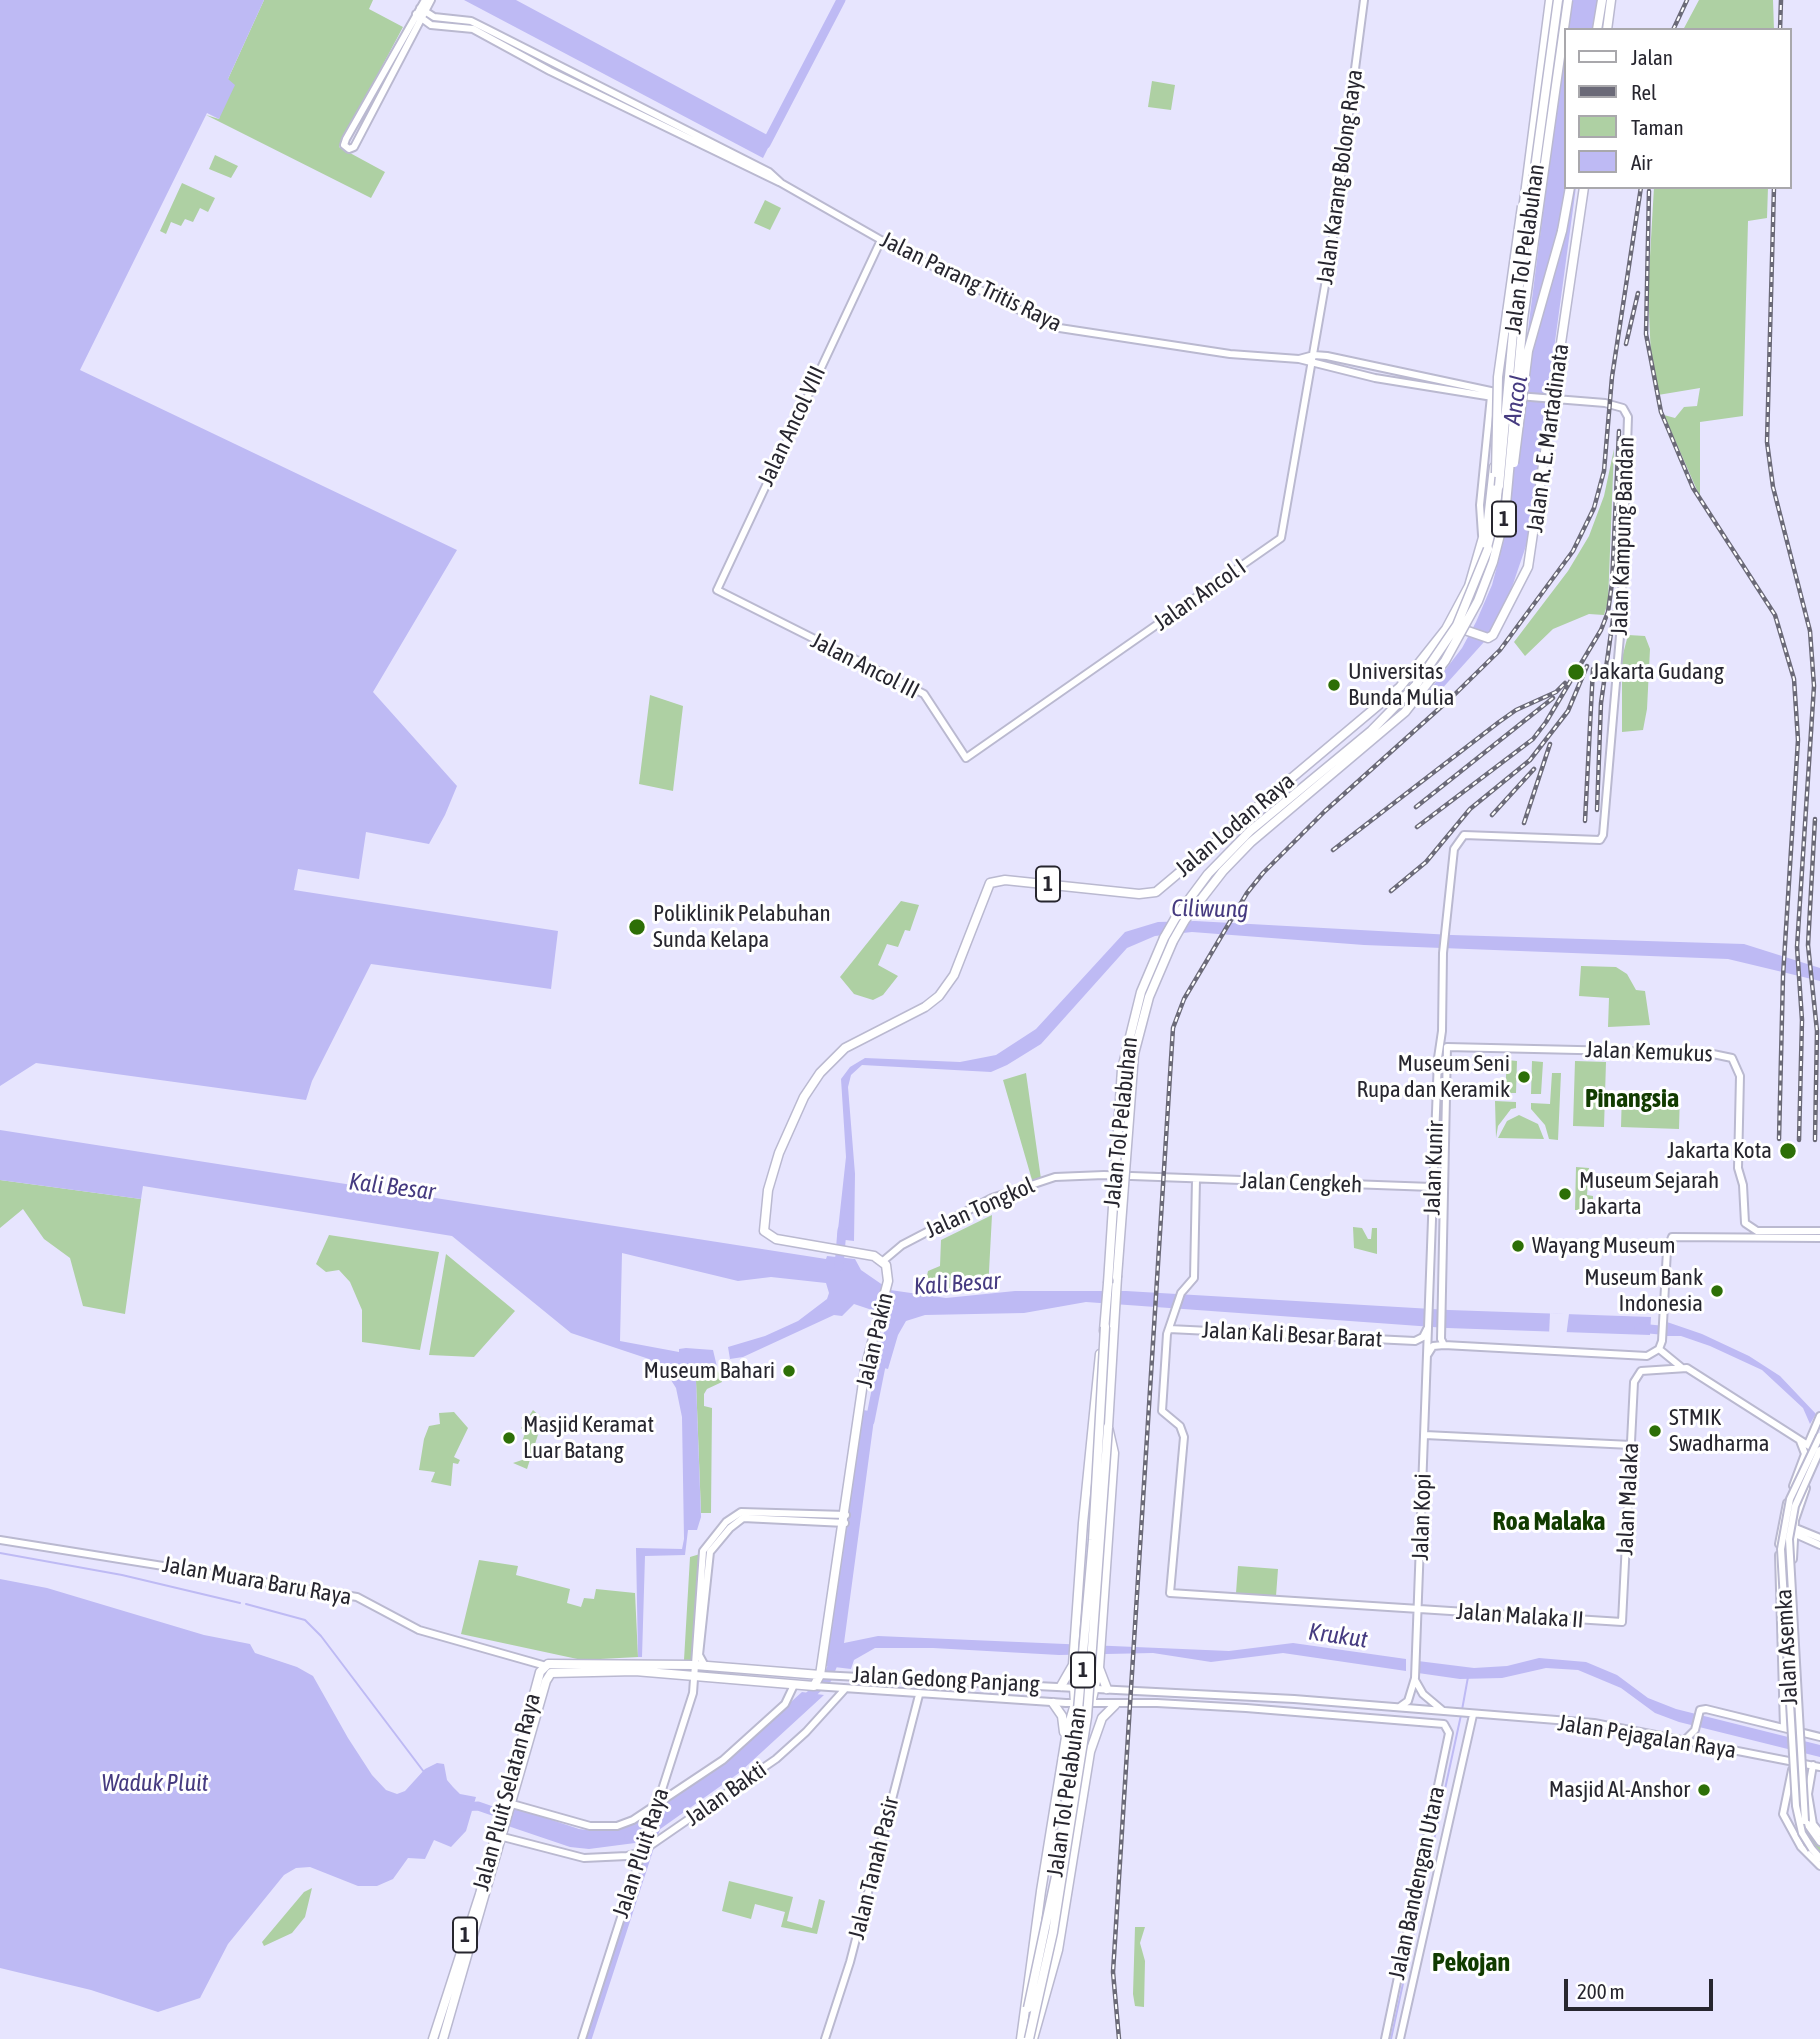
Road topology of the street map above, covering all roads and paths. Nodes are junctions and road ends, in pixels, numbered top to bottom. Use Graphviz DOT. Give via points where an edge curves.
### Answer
graph roads {
  1 [pos="425,0"];
  2 [pos="431,0"];
  3 [pos="1364,0"];
  4 [pos="1550,0"];
  5 [pos="1559,0"];
  6 [pos="1568,0"];
  7 [pos="1603,0"];
  8 [pos="1611,0"];
  9 [pos="421,14"];
  10 [pos="1564,28"];
  11 [pos="1564,28"];
  12 [pos="1601,28"];
  13 [pos="1601,28"];
  14 [pos="1525,189"];
  15 [pos="1570,189"];
  16 [pos="1584,189"];
  17 [pos="881,240"];
  18 [pos="1314,355"];
  19 [pos="1327,356"];
  20 [pos="1299,359"];
  21 [pos="1312,364"];
  22 [pos="1325,366"];
  23 [pos="1498,395"];
  24 [pos="1551,398"];
  25 [pos="1499,486"];
  26 [pos="1508,494"];
  27 [pos="738,603"];
  28 [pos="1452,625"];
  29 [pos="966,758"];
  30 [pos="1445,930"];
  31 [pos="1442,981"];
  32 [pos="1446,1049"];
  33 [pos="1170,1178"];
  34 [pos="1196,1179"];
  35 [pos="1432,1187"];
  36 [pos="1750,1229"];
  37 [pos="1820,1231"];
  38 [pos="1750,1237"];
  39 [pos="1820,1238"];
  40 [pos="883,1261"];
  41 [pos="1429,1306"];
  42 [pos="1105,1327"];
  43 [pos="1169,1329"];
  44 [pos="1428,1330"];
  45 [pos="1415,1342"];
  46 [pos="1444,1345"];
  47 [pos="1659,1349"];
  48 [pos="1427,1356"];
  49 [pos="1681,1367"];
  50 [pos="1820,1416"];
  51 [pos="1108,1427"];
  52 [pos="1794,1434"];
  53 [pos="1817,1434"];
  54 [pos="1424,1435"];
  55 [pos="1808,1444"];
  56 [pos="1631,1445"];
  57 [pos="1820,1454"];
  58 [pos="845,1519"];
  59 [pos="1781,1526"];
  60 [pos="1794,1531"];
  61 [pos="1820,1538"];
  62 [pos="0,1539"];
  63 [pos="1820,1545"];
  64 [pos="1418,1608"];
  65 [pos="1622,1622"];
  66 [pos="699,1632"];
  67 [pos="1073,1664"];
  68 [pos="695,1665"];
  69 [pos="705,1666"];
  70 [pos="1099,1666"];
  71 [pos="548,1669"];
  72 [pos="824,1674"];
  73 [pos="851,1675"];
  74 [pos="1415,1676"];
  75 [pos="694,1677"];
  76 [pos="928,1679"];
  77 [pos="794,1685"];
  78 [pos="815,1686"];
  79 [pos="1061,1686"];
  80 [pos="1076,1686"];
  81 [pos="844,1688"];
  82 [pos="1093,1688"];
  83 [pos="1107,1689"];
  84 [pos="922,1695"];
  85 [pos="1247,1696"];
  86 [pos="1053,1703"];
  87 [pos="1075,1704"];
  88 [pos="1091,1704"];
  89 [pos="1115,1705"];
  90 [pos="1401,1706"];
  91 [pos="1246,1708"];
  92 [pos="1445,1712"];
  93 [pos="1473,1715"];
  94 [pos="1447,1727"];
  95 [pos="1784,1728"];
  96 [pos="1800,1732"];
  97 [pos="1820,1737"];
  98 [pos="1686,1739"];
  99 [pos="1065,1745"];
  100 [pos="1090,1752"];
  101 [pos="1794,1762"];
  102 [pos="1816,1766"];
  103 [pos="1788,1788"];
  104 [pos="1808,1790"];
  105 [pos="510,1805"];
  106 [pos="658,1806"];
  107 [pos="1820,1833"];
  108 [pos="501,1834"];
  109 [pos="1820,1842"];
  110 [pos="644,1847"];
  111 [pos="1820,1858"];
  112 [pos="1820,1866"];
  113 [pos="1028,2008"];
  114 [pos="442,2032"];
  115 [pos="433,2039"];
  116 [pos="582,2039"];
  117 [pos="825,2039"];
  118 [pos="1021,2039"];
  119 [pos="1031,2039"];
  120 [pos="1385,2039"];
  121 [pos="1400,2039"];
  1 -- 9 [label="street"];
  2 -- 9 [label="street"];
  3 -- 18 [label="street, Jalan Karang Bolong Raya"];
  4 -- 14 [label="highway, Jalan Lodan Raya / 1"];
  5 -- 25 [label="highway, Jalan Tol Pelabuhan / 1, bridge" via="1512,333"];
  6 -- 10 [label="highway, Jalan Tol Pelabuhan / 1, bridge"];
  7 -- 12 [label="highway"];
  8 -- 13 [label="highway"];
  9 -- 9 [label="street" via="354,147 349,149 344,145 346,139"];
  9 -- 17 [label="street, Jalan Parang Tritis Raya" via="471,22 769,172"];
  11 -- 26 [label="highway, Jalan Tol Pelabuhan / 1, bridge" via="1523,319"];
  14 -- 23 [label="highway, Jalan Lodan Raya / 1"];
  14 -- 25 [label="highway, bridge" via="1497,377"];
  15 -- 26 [label="highway, bridge" via="1559,246 1528,351"];
  16 -- 24 [label="highway, Jalan R. E. Martadinata / 1"];
  17 -- 20 [label="street, Jalan Parang Tritis Raya" via="1053,327 1230,354"];
  17 -- 27 [label="street, Jalan Ancol VIII" via="717,586 718,593"];
  18 -- 19 [label="street, Jalan Parang Tritis Raya"];
  18 -- 20 [label="street, Jalan Parang Tritis Raya"];
  18 -- 21 [label="street, Jalan Ancol I"];
  19 -- 22 [label="street"];
  19 -- 23 [label="street, Jalan Parang Tritis Raya"];
  20 -- 21 [label="street, Jalan Parang Tritis Raya"];
  21 -- 22 [label="street, Jalan Parang Tritis Raya"];
  21 -- 29 [label="street, Jalan Ancol I" via="1278,542"];
  22 -- 23 [label="street, Jalan Parang Tritis Raya" via="1375,378"];
  23 -- 24 [label="street, Jalan Kampung Bandan"];
  23 -- 28 [label="highway, Jalan Lodan Raya / 1" via="1490,509 1469,586"];
  24 -- 28 [label="highway, Jalan R. E. Martadinata / 1" via="1533,549 1507,613 1488,638"];
  24 -- 30 [label="street, Jalan Kampung Bandan" via="1614,405 1623,408 1628,417 1620,624 1603,835 1600,840 1460,837 1454,849"];
  25 -- 42 [label="highway, Jalan Tol Pelabuhan / 1, bridge" via="1492,534 1478,580 1427,672 1371,731 1236,845 1192,893 1158,950 1138,1001 1122,1069"];
  26 -- 51 [label="highway, Jalan Tol Pelabuhan / 1, bridge" via="1482,593 1437,673 1396,722 1229,864 1193,908 1159,969 1139,1034 1129,1095"];
  27 -- 29 [label="street, Jalan Ancol III" via="923,694"];
  28 -- 40 [label="highway, Jalan Lodan Raya / 1" via="1400,687 1156,892 1005,880 990,883 954,975 939,996 845,1048 820,1073 785,1136 768,1190 763,1227 771,1237"];
  30 -- 31 [label="street, Jalan Kunir"];
  31 -- 35 [label="street, Jalan Kunir"];
  31 -- 41 [label="street, Jalan Kunir"];
  32 -- 36 [label="street, Jalan Kemukus" via="1708,1053 1732,1058 1740,1076 1738,1168 1744,1219"];
  32 -- 46 [label="street, Jalan Kunir"];
  33 -- 34 [label="street, Jalan Cengkeh"];
  33 -- 40 [label="street, Jalan Tongkol" via="1104,1175 1042,1180 983,1202 902,1245"];
  34 -- 35 [label="street, Jalan Cengkeh"];
  34 -- 43 [label="street" via="1194,1278 1181,1293"];
  35 -- 41 [label="street, Jalan Kunir"];
  36 -- 37 [label="street"];
  36 -- 38 [label="street"];
  38 -- 39 [label="street"];
  38 -- 47 [label="street" via="1676,1236 1668,1245"];
  40 -- 58 [label="highway, Jalan Pakin" via="887,1281 865,1369"];
  41 -- 44 [label="street"];
  42 -- 67 [label="highway, bridge" via="1094,1398"];
  42 -- 113 [label="highway, Jalan Tol Pelabuhan / 1, bridge" via="1076,1731 1052,1899"];
  43 -- 45 [label="street, Jalan Kali Besar Barat"];
  43 -- 64 [label="street, Jalan Malaka II" via="1163,1411 1180,1426 1184,1437 1170,1593"];
  44 -- 45 [label="street, Jalan Kali Besar Barat"];
  44 -- 48 [label="street"];
  45 -- 48 [label="street, Jalan Kali Besar Barat"];
  46 -- 47 [label="street" via="1635,1357"];
  46 -- 48 [label="street" via="1433,1346"];
  47 -- 49 [label="street"];
  48 -- 54 [label="street, Jalan Kopi"];
  49 -- 52 [label="street"];
  49 -- 56 [label="street, Jalan Malaka" via="1641,1370 1636,1376"];
  50 -- 53 [label="street, Jalan Asemka"];
  51 -- 70 [label="highway" via="1114,1452"];
  51 -- 119 [label="highway, Jalan Tol Pelabuhan / 1, bridge" via="1085,1729"];
  52 -- 55 [label="street"];
  52 -- 59 [label="street" via="1805,1454"];
  53 -- 55 [label="street, Jalan Asemka"];
  53 -- 111 [label="street, Jalan Asemka, bridge" via="1790,1499 1781,1549 1796,1812 1802,1833"];
  54 -- 56 [label="street"];
  54 -- 64 [label="street, Jalan Kopi"];
  55 -- 57 [label="street"];
  56 -- 65 [label="street, Jalan Malaka"];
  57 -- 60 [label="street"];
  57 -- 109 [label="street, Jalan Asemka, bridge" via="1795,1506 1788,1563 1802,1809 1810,1832"];
  58 -- 66 [label="street" via="763,1514 738,1520 710,1552"];
  58 -- 72 [label="highway, Jalan Pakin"];
  59 -- 60 [label="street"];
  59 -- 95 [label="street"];
  60 -- 61 [label="street"];
  60 -- 63 [label="street"];
  60 -- 96 [label="street" via="1793,1618"];
  62 -- 71 [label="street, Jalan Muara Baru Raya" via="357,1597 419,1630"];
  64 -- 65 [label="street, Jalan Malaka II"];
  64 -- 74 [label="street, Jalan Kopi"];
  66 -- 68 [label="street, Jalan Pluit Raya"];
  66 -- 69 [label="street" via="699,1658"];
  67 -- 79 [label="highway"];
  67 -- 80 [label="highway"];
  68 -- 69 [label="highway, Jalan Gedong Panjang"];
  68 -- 71 [label="highway, Jalan Gedong Panjang" via="551,1662"];
  68 -- 75 [label="street, Jalan Pluit Raya"];
  69 -- 72 [label="highway, Jalan Gedong Panjang"];
  70 -- 82 [label="highway"];
  70 -- 83 [label="highway"];
  71 -- 75 [label="highway, Jalan Gedong Panjang"];
  71 -- 105 [label="highway, Jalan Pluit Selatan Raya / 1"];
  72 -- 73 [label="street, Jalan Gedong Panjang"];
  72 -- 78 [label="highway, Jalan Pakin"];
  73 -- 76 [label="street, Jalan Gedong Panjang"];
  73 -- 81 [label="street, Jalan Bakti"];
  74 -- 90 [label="street, Jalan Kopi" via="1408,1701"];
  74 -- 92 [label="street" via="1423,1694"];
  75 -- 77 [label="highway, Jalan Gedong Panjang"];
  75 -- 106 [label="street, Jalan Pluit Raya"];
  76 -- 79 [label="street, Jalan Gedong Panjang"];
  76 -- 84 [label="street, Jalan Tanah Pasir"];
  77 -- 78 [label="highway, Jalan Gedong Panjang"];
  77 -- 106 [label="street, Jalan Bakti" via="784,1706 723,1760"];
  78 -- 81 [label="street, Jalan Gedong Panjang"];
  79 -- 80 [label="street, Jalan Gedong Panjang"];
  80 -- 82 [label="street, Jalan Gedong Panjang"];
  80 -- 87 [label="highway"];
  81 -- 84 [label="street, Jalan Gedong Panjang"];
  81 -- 110 [label="street, Jalan Bakti" via="807,1732 776,1759"];
  82 -- 83 [label="street, Jalan Gedong Panjang"];
  82 -- 88 [label="highway"];
  83 -- 85 [label="street, Jalan Gedong Panjang"];
  84 -- 86 [label="street, Jalan Gedong Panjang"];
  84 -- 117 [label="street, Jalan Tanah Pasir"];
  85 -- 90 [label="street, Jalan Gedong Panjang"];
  85 -- 91 [label="street"];
  86 -- 87 [label="street, Jalan Gedong Panjang"];
  86 -- 99 [label="highway" via="1062,1716"];
  87 -- 88 [label="street, Jalan Gedong Panjang"];
  87 -- 99 [label="highway"];
  88 -- 89 [label="street, Jalan Gedong Panjang"];
  88 -- 100 [label="highway"];
  89 -- 91 [label="street, Jalan Gedong Panjang"];
  89 -- 100 [label="highway" via="1102,1718"];
  90 -- 92 [label="street, Jalan Gedong Panjang"];
  91 -- 94 [label="street, Jalan Gedong Panjang" via="1426,1721"];
  92 -- 93 [label="street, Jalan Gedong Panjang"];
  93 -- 98 [label="street, Jalan Pejagalan Raya" via="1594,1723"];
  93 -- 121 [label="street"];
  94 -- 120 [label="street, Jalan Bandengan Utara"];
  95 -- 96 [label="street"];
  95 -- 98 [label="street" via="1700,1712 1695,1730"];
  96 -- 97 [label="street"];
  98 -- 101 [label="street, Jalan Pejagalan Raya"];
  99 -- 113 [label="highway, bridge"];
  100 -- 119 [label="highway, bridge" via="1058,1950"];
  101 -- 102 [label="street, Jalan Pejagalan Raya"];
  101 -- 103 [label="street"];
  102 -- 104 [label="street"];
  103 -- 104 [label="street" via="1798,1783"];
  103 -- 112 [label="street" via="1783,1814 1801,1847"];
  104 -- 107 [label="street" via="1813,1824"];
  105 -- 106 [label="street, Jalan Bakti" via="603,1827 633,1820"];
  105 -- 108 [label="highway, Jalan Pluit Selatan Raya / 1"];
  106 -- 110 [label="street, Jalan Pluit Raya"];
  108 -- 110 [label="street, Jalan Bakti" via="584,1858 627,1856"];
  108 -- 114 [label="highway, Jalan Pluit Selatan Raya / 1"];
  110 -- 116 [label="street, Jalan Pluit Raya"];
  113 -- 118 [label="highway, Jalan Tol Pelabuhan / 1"];
  114 -- 115 [label="highway, Jalan Pluit Selatan Raya / 1"];
}
